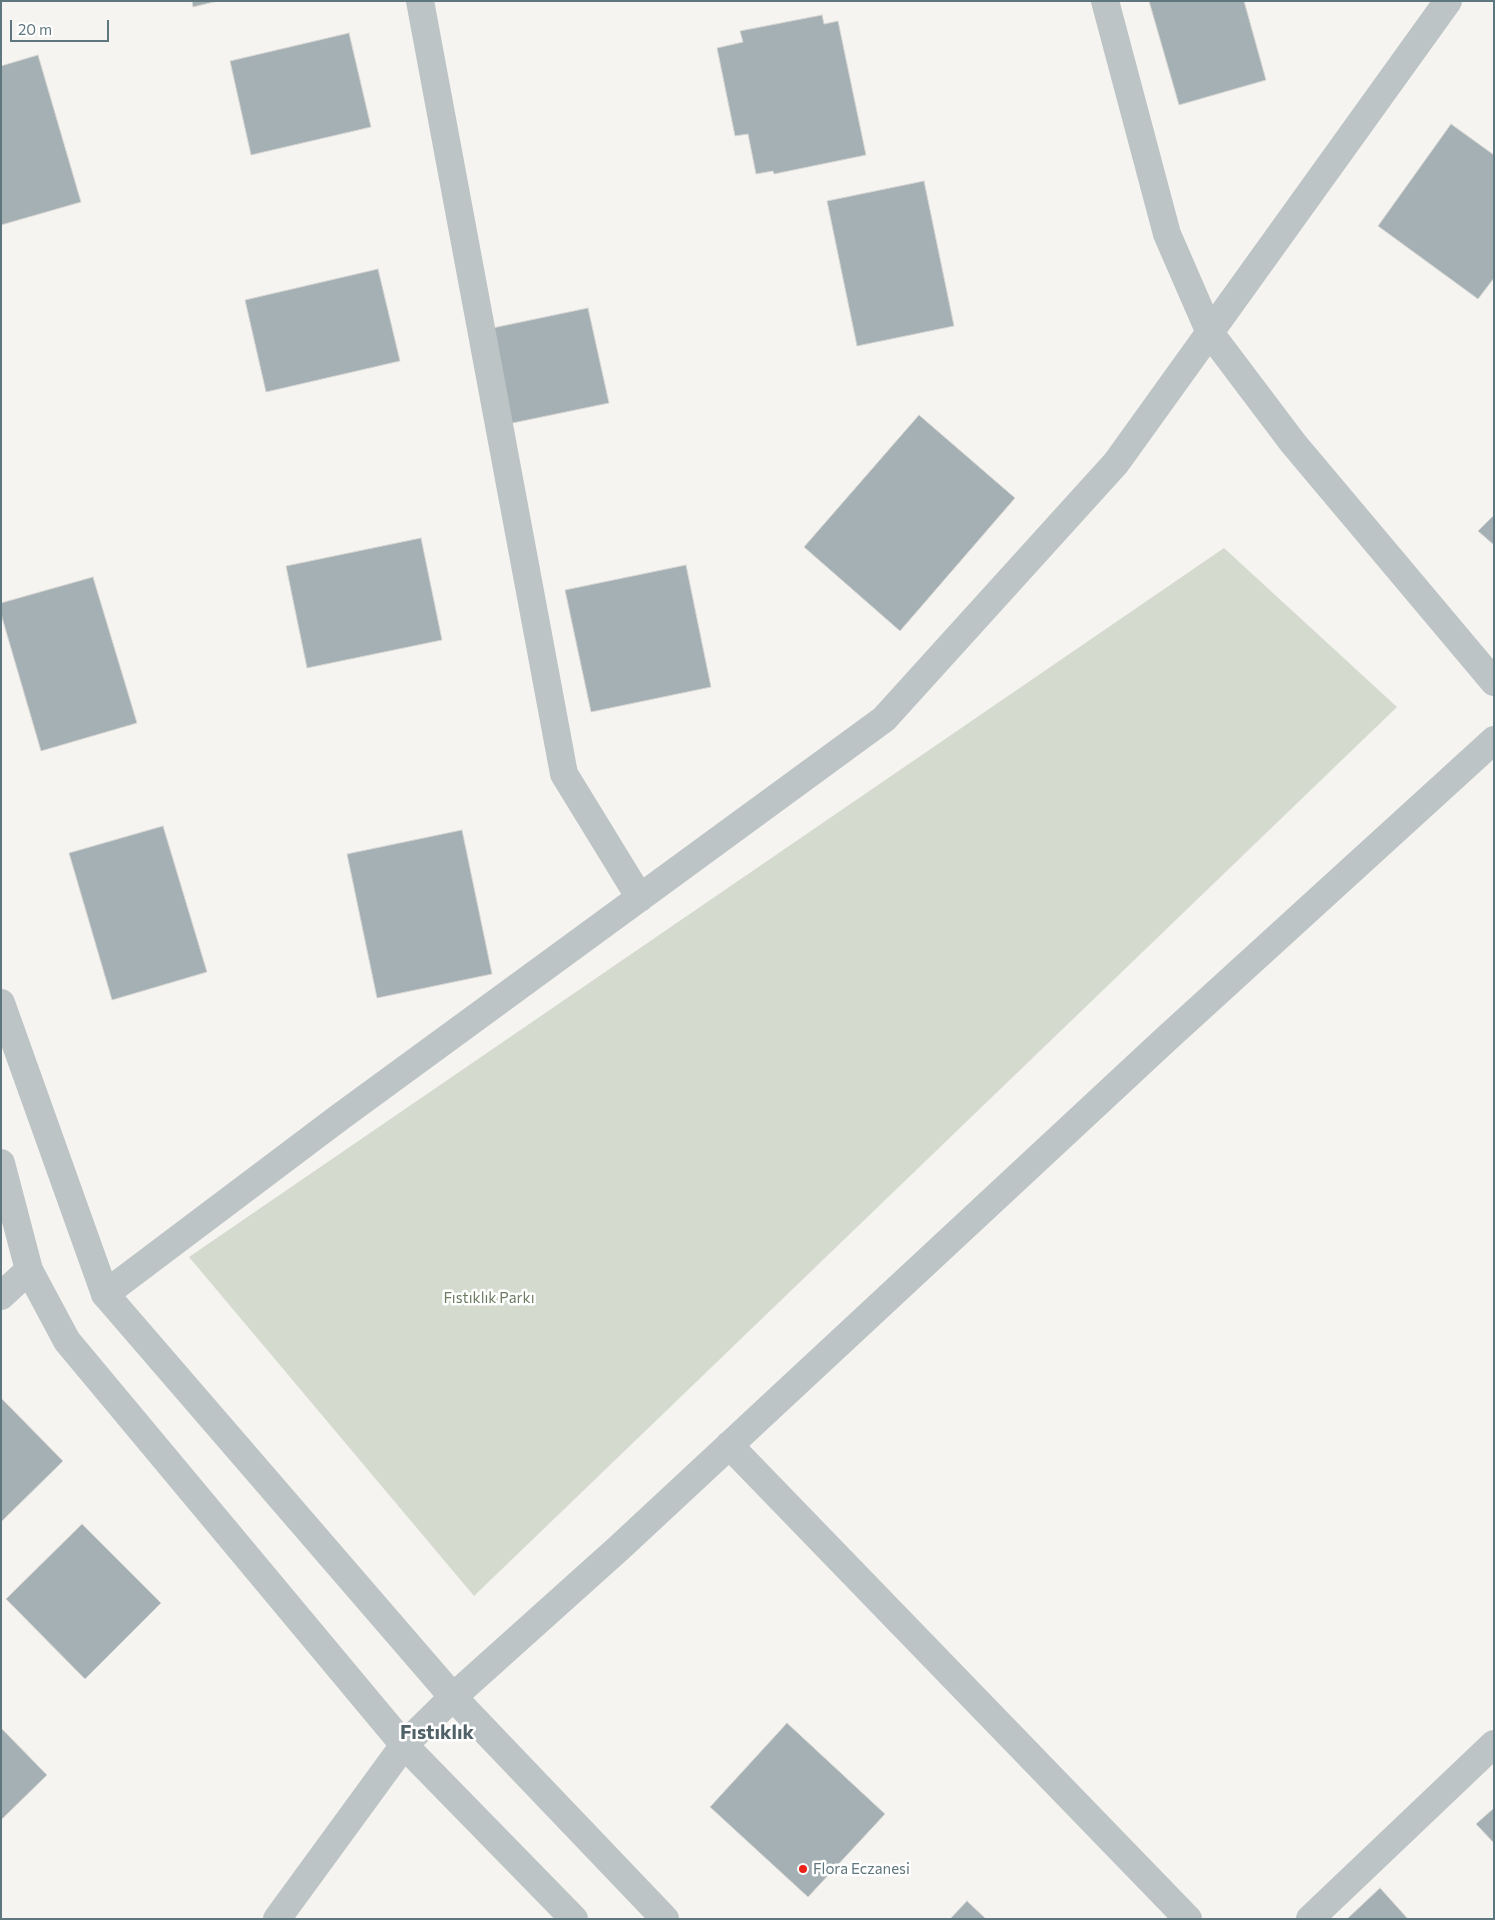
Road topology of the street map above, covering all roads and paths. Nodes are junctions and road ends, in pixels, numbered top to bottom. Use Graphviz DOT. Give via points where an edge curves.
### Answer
graph roads {
  1 [pos="420,1"];
  2 [pos="1105,1"];
  3 [pos="1448,1"];
  4 [pos="1210,333"];
  5 [pos="1494,682"];
  6 [pos="1494,740"];
  7 [pos="640,898"];
  8 [pos="1,1003"];
  9 [pos="1,1163"];
  10 [pos="29,1270"];
  11 [pos="105,1294"];
  12 [pos="1,1296"];
  13 [pos="729,1445"];
  14 [pos="453,1697"];
  15 [pos="1494,1744"];
  16 [pos="404,1745"];
  17 [pos="277,1919"];
  18 [pos="574,1919"];
  19 [pos="665,1919"];
  20 [pos="1188,1919"];
  21 [pos="1310,1919"];
  1 -- 7 [label="street" via="564,774"];
  2 -- 4 [label="street" via="1167,234"];
  3 -- 4 [label="street"];
  4 -- 5 [label="street" via="1293,443"];
  4 -- 7 [label="street" via="1116,463 884,719"];
  6 -- 13 [label="street"];
  7 -- 11 [label="street"];
  8 -- 11 [label="street"];
  9 -- 10 [label="street"];
  10 -- 12 [label="street"];
  10 -- 16 [label="street" via="67,1341"];
  11 -- 14 [label="street"];
  13 -- 14 [label="street"];
  13 -- 20 [label="street"];
  14 -- 16 [label="street"];
  14 -- 19 [label="street"];
  15 -- 21 [label="street"];
  16 -- 17 [label="street"];
  16 -- 18 [label="street"];
}
